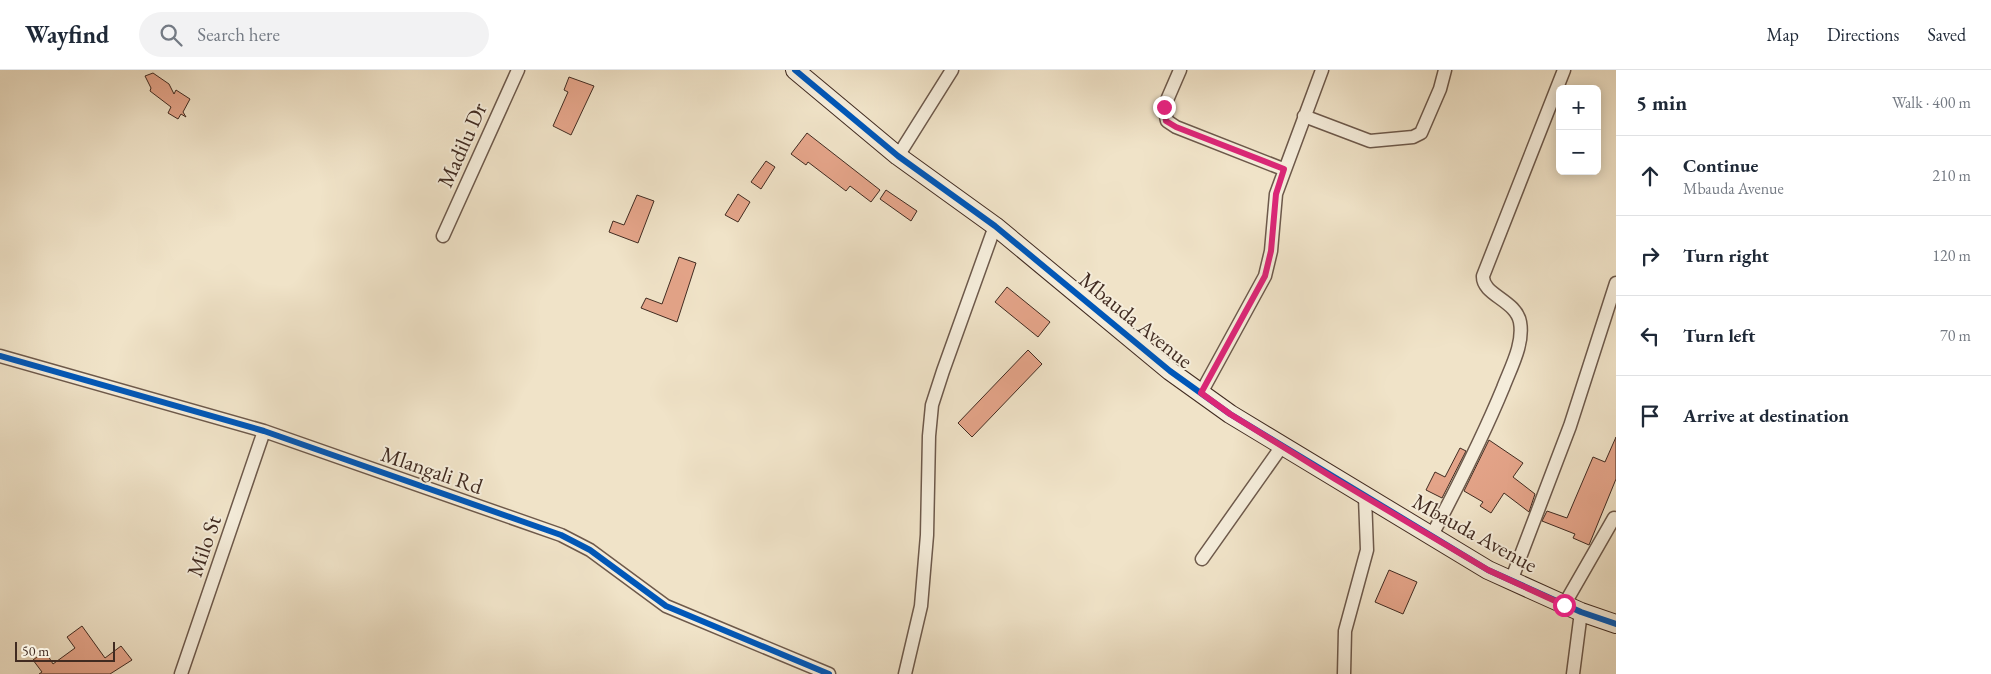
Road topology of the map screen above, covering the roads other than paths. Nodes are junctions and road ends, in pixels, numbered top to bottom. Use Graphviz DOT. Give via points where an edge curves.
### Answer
graph roads {
  1 [pos="518,70"];
  2 [pos="795,70"];
  3 [pos="952,70"];
  4 [pos="1180,70"];
  5 [pos="1322,70"];
  6 [pos="1445,70"];
  7 [pos="1564,70"];
  8 [pos="1304,116"];
  9 [pos="898,156"];
  10 [pos="1284,169"];
  11 [pos="996,226"];
  12 [pos="444,236"];
  13 [pos="1616,283"];
  14 [pos="0,356"];
  15 [pos="1201,393"];
  16 [pos="264,431"];
  17 [pos="1282,446"];
  18 [pos="1365,497"];
  19 [pos="1614,518"];
  20 [pos="1431,537"];
  21 [pos="1202,559"];
  22 [pos="1511,581"];
  23 [pos="1564,605"];
  24 [pos="1581,612"];
  25 [pos="1616,624"];
  26 [pos="181,674"];
  27 [pos="829,674"];
  28 [pos="905,674"];
  29 [pos="1344,674"];
  30 [pos="1573,674"];
  1 -- 12 [label="street, Madilu Dr"];
  2 -- 9 [label="street, Mbauda Avenue"];
  3 -- 9 [label="street"];
  4 -- 10 [label="street" via="1164,107 1166,121"];
  5 -- 8 [label="street"];
  6 -- 8 [label="street" via="1440,89 1417,136 1370,141"];
  7 -- 20 [label="street" via="1483,276 1486,286 1514,308 1520,321 1520,342 1476,451"];
  8 -- 10 [label="street"];
  9 -- 11 [label="street, Mbauda Avenue"];
  10 -- 15 [label="street" via="1276,194 1271,251 1265,276"];
  11 -- 15 [label="street, Mbauda Avenue" via="1170,371"];
  11 -- 28 [label="street" via="932,406 921,606"];
  13 -- 22 [label="street" via="1570,426"];
  14 -- 16 [label="street, Mlangali Rd"];
  15 -- 17 [label="street, Mbauda Avenue"];
  16 -- 26 [label="street, Milo St"];
  16 -- 27 [label="street, Mlangali Rd" via="561,535 590,550 666,606"];
  17 -- 18 [label="street, Mbauda Avenue"];
  17 -- 21 [label="street"];
  18 -- 20 [label="street, Mbauda Avenue"];
  18 -- 29 [label="street" via="1367,550 1345,631"];
  19 -- 23 [label="street"];
  20 -- 22 [label="street, Mbauda Avenue"];
  22 -- 23 [label="street, Mbauda Avenue"];
  23 -- 24 [label="street, Mbauda Avenue"];
  24 -- 25 [label="street, Mbauda Avenue"];
  24 -- 30 [label="street"];
}
